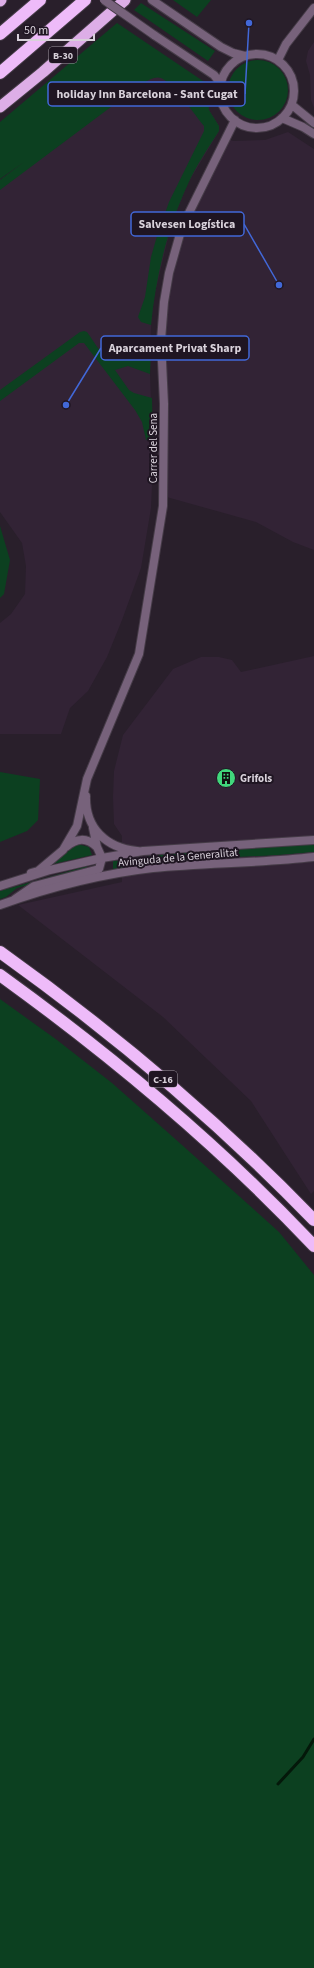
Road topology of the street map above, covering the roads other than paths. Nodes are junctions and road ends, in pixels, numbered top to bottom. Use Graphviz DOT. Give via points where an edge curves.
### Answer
graph roads {
  1 [pos="40,0"];
  2 [pos="85,0"];
  3 [pos="104,0"];
  4 [pos="125,0"];
  5 [pos="152,0"];
  6 [pos="314,8"];
  7 [pos="0,34"];
  8 [pos="245,56"];
  9 [pos="278,60"];
  10 [pos="0,73"];
  11 [pos="221,84"];
  12 [pos="292,105"];
  13 [pos="0,107"];
  14 [pos="282,118"];
  15 [pos="235,120"];
  16 [pos="314,123"];
  17 [pos="314,134"];
  18 [pos="87,779"];
  19 [pos="93,828"];
  20 [pos="314,840"];
  21 [pos="97,847"];
  22 [pos="63,850"];
  23 [pos="143,851"];
  24 [pos="314,857"];
  25 [pos="102,858"];
  26 [pos="0,886"];
  27 [pos="15,900"];
  28 [pos="0,905"];
  29 [pos="0,952"];
  30 [pos="0,975"];
  31 [pos="314,1220"];
  32 [pos="314,1246"];
  1 -- 7 [label="highway"];
  2 -- 10 [label="highway"];
  3 -- 11 [label="street, bridge" via="214,75"];
  4 -- 13 [label="highway, B-30"];
  5 -- 8 [label="street" via="221,47"];
  6 -- 9 [label="street" via="286,44"];
  8 -- 9 [label="street" via="265,54"];
  8 -- 11 [label="street" via="229,67"];
  9 -- 12 [label="street" via="286,67 294,85"];
  11 -- 15 [label="street" via="220,94 224,106"];
  12 -- 14 [label="street"];
  12 -- 16 [label="street"];
  14 -- 15 [label="street" via="270,126 258,128 245,126"];
  14 -- 17 [label="street"];
  15 -- 18 [label="street, Carrer del Sena" via="182,227 169,273 161,340 164,410 163,506 139,654"];
  18 -- 19 [label="street, Carrer del Sena" via="88,817"];
  18 -- 22 [label="street, Carrer del Sena" via="77,826"];
  19 -- 21 [label="street, Carrer del Sena"];
  19 -- 23 [label="street" via="112,845 124,850"];
  20 -- 23 [label="street, Avinguda de la Generalitat"];
  21 -- 22 [label="street, Carrer del Sena" via="89,840 81,840 74,841"];
  21 -- 25 [label="street, Carrer del Sena"];
  22 -- 26 [label="street, Carrer del Sena" via="38,870"];
  23 -- 25 [label="street, Avinguda de la Generalitat"];
  24 -- 27 [label="street, Avinguda de la Generalitat" via="154,868 107,874 67,883"];
  25 -- 26 [label="street, Avinguda de la Generalitat" via="50,870"];
  25 -- 27 [label="street" via="99,869 34,886"];
  27 -- 28 [label="street, Avinguda de la Generalitat"];
  29 -- 31 [label="highway, C-16" via="73,1005 152,1070 229,1138"];
  30 -- 32 [label="highway, C-16" via="92,1044 174,1112 248,1179"];
}
